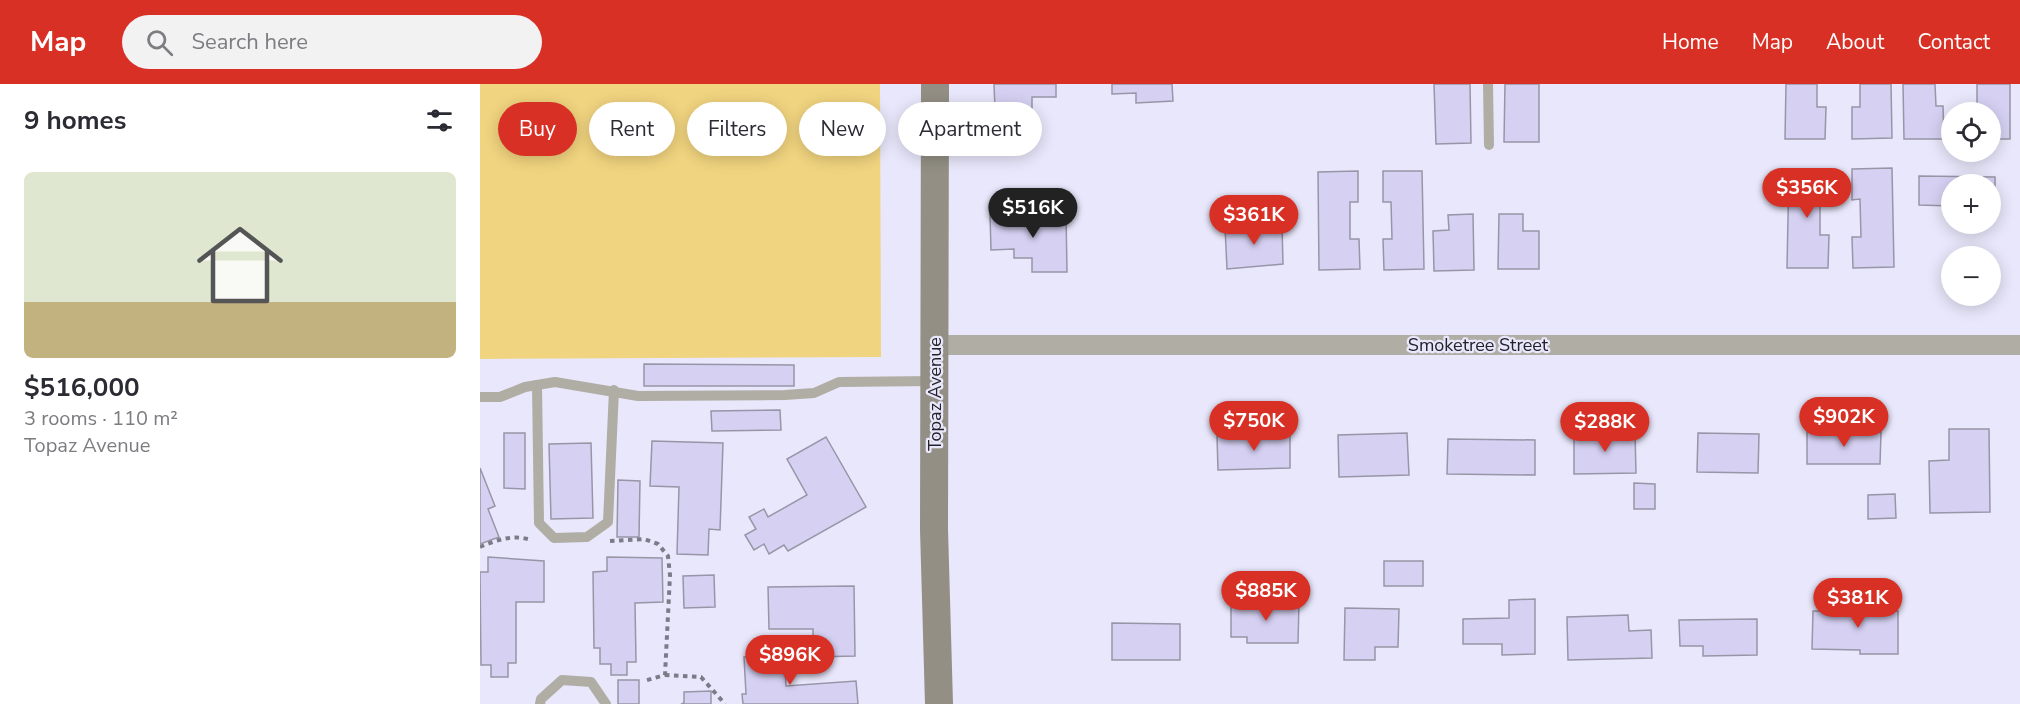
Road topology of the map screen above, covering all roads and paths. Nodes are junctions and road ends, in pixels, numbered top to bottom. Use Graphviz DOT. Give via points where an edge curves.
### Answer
graph roads {
  1 [pos="935,84"];
  2 [pos="1488,84"];
  3 [pos="1489,145"];
  4 [pos="936,345"];
  5 [pos="2020,345"];
  6 [pos="935,381"];
  7 [pos="537,385"];
  8 [pos="614,390"];
  9 [pos="480,397"];
  10 [pos="540,544"];
  11 [pos="603,545"];
  12 [pos="480,547"];
  13 [pos="664,675"];
  14 [pos="644,681"];
  15 [pos="540,704"];
  16 [pos="606,704"];
  17 [pos="725,704"];
  18 [pos="939,704"];
  1 -- 4 [label="street, Topaz Avenue"];
  2 -- 3 [label="lane"];
  4 -- 5 [label="street, Smoketree Street"];
  4 -- 6 [label="street, Topaz Avenue"];
  6 -- 8 [label="lane" via="839,382 814,393 785,395 638,396"];
  6 -- 18 [label="street, Topaz Avenue"];
  7 -- 8 [label="lane" via="555,382"];
  7 -- 8 [label="lane" via="539,523 554,538 587,537 608,522"];
  7 -- 9 [label="lane" via="500,397"];
  10 -- 12 [label="path" via="511,538"];
  11 -- 13 [label="path" via="623,539 644,539 658,544 669,556"];
  13 -- 14 [label="path"];
  13 -- 17 [label="path" via="702,677"];
  15 -- 16 [label="lane" via="562,680 591,682"];
}
